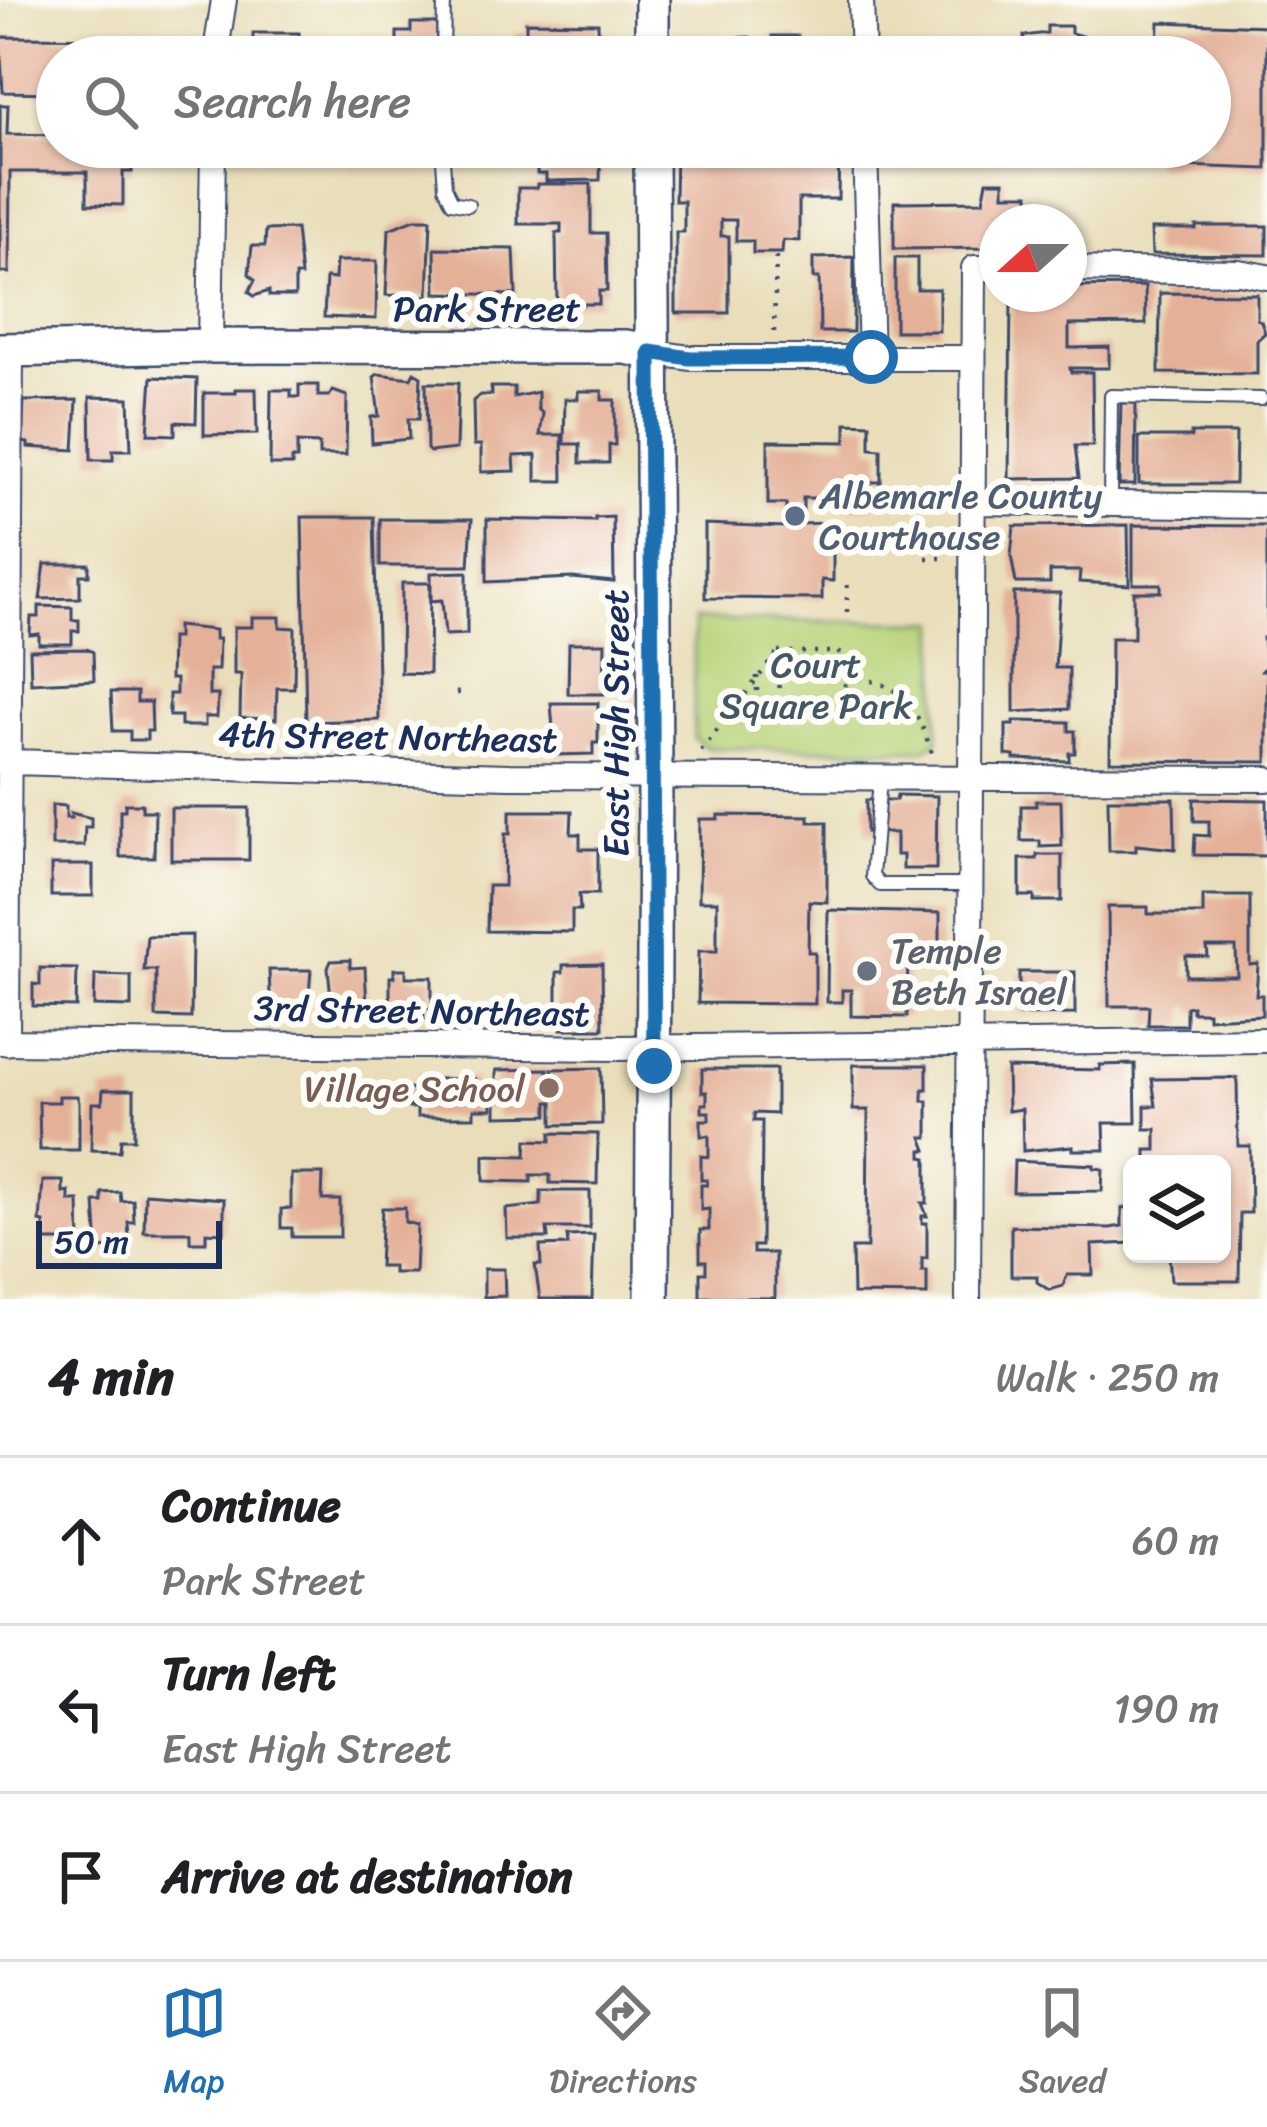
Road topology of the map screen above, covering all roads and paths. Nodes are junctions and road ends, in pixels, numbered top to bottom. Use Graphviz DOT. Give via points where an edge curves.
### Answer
graph roads {
  1 [pos="224,0"];
  2 [pos="444,0"];
  3 [pos="652,0"];
  4 [pos="861,0"];
  5 [pos="218,36"];
  6 [pos="443,36"];
  7 [pos="652,36"];
  8 [pos="862,36"];
  9 [pos="213,168"];
  10 [pos="444,168"];
  11 [pos="651,168"];
  12 [pos="866,168"];
  13 [pos="468,205"];
  14 [pos="776,253"];
  15 [pos="1087,269"];
  16 [pos="1267,277"];
  17 [pos="980,312"];
  18 [pos="775,332"];
  19 [pos="210,346"];
  20 [pos="6,350"];
  21 [pos="650,352"];
  22 [pos="871,357"];
  23 [pos="974,358"];
  24 [pos="1262,399"];
  25 [pos="975,502"];
  26 [pos="1110,506"];
  27 [pos="1267,506"];
  28 [pos="926,558"];
  29 [pos="946,558"];
  30 [pos="848,584"];
  31 [pos="847,612"];
  32 [pos="778,652"];
  33 [pos="757,676"];
  34 [pos="846,676"];
  35 [pos="779,708"];
  36 [pos="700,751"];
  37 [pos="932,755"];
  38 [pos="11,762"];
  39 [pos="655,776"];
  40 [pos="968,778"];
  41 [pos="880,779"];
  42 [pos="1267,779"];
  43 [pos="968,885"];
  44 [pos="1267,1040"];
  45 [pos="4,1042"];
  46 [pos="968,1046"];
  47 [pos="655,1047"];
  48 [pos="652,1299"];
  49 [pos="968,1299"];
  1 -- 5 [label="street"];
  2 -- 6 [label="lane"];
  3 -- 7 [label="main road"];
  4 -- 8 [label="street"];
  9 -- 19 [label="street"];
  10 -- 13 [label="lane" via="452,202"];
  11 -- 21 [label="main road, East High Street"];
  12 -- 22 [label="street"];
  14 -- 18 [label="path"];
  15 -- 16 [label="street"];
  17 -- 23 [label="street"];
  19 -- 20 [label="main road, Park Street"];
  19 -- 21 [label="main road, Park Street"];
  20 -- 38 [label="street"];
  21 -- 22 [label="street, Park Street"];
  21 -- 39 [label="main road, East High Street"];
  22 -- 23 [label="street, Park Street"];
  23 -- 25 [label="street"];
  24 -- 26 [label="lane" via="1111,396"];
  25 -- 26 [label="street"];
  25 -- 40 [label="street"];
  26 -- 27 [label="street"];
  28 -- 29 [label="path"];
  30 -- 31 [label="path"];
  32 -- 33 [label="path"];
  32 -- 34 [label="path" via="838,652"];
  32 -- 35 [label="path"];
  33 -- 35 [label="path" via="757,708"];
  33 -- 36 [label="path"];
  34 -- 35 [label="path" via="842,708"];
  34 -- 37 [label="path" via="877,680 907,697"];
  38 -- 39 [label="street, 4th Street Northeast"];
  38 -- 45 [label="street"];
  39 -- 41 [label="street, 4th Street Northeast"];
  39 -- 47 [label="main road, East High Street"];
  40 -- 41 [label="street, 4th Street Northeast"];
  40 -- 42 [label="street, 4th Street Northeast"];
  40 -- 43 [label="street"];
  41 -- 43 [label="lane" via="876,881"];
  43 -- 46 [label="street"];
  44 -- 46 [label="street, 3rd Street Northeast"];
  45 -- 47 [label="street, 3rd Street Northeast"];
  46 -- 47 [label="street, 3rd Street Northeast"];
  46 -- 49 [label="street"];
  47 -- 48 [label="main road, East High Street"];
}
